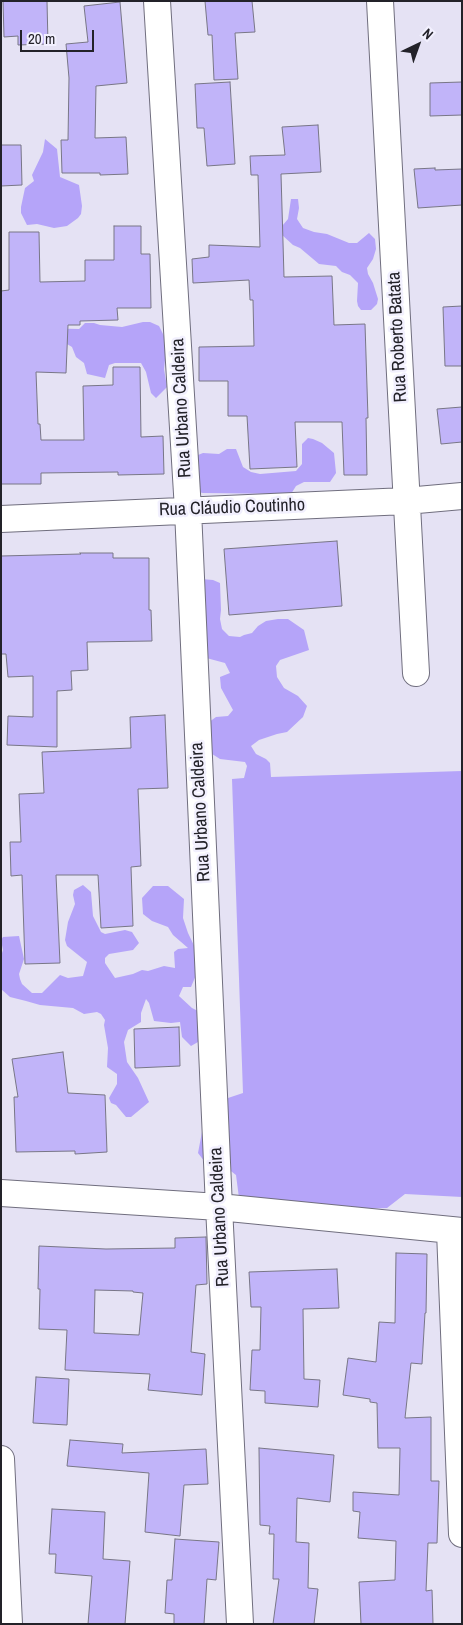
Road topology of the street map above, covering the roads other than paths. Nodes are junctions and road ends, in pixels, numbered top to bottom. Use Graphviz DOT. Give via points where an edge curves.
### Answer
graph roads {
  1 [pos="157,1"];
  2 [pos="380,1"];
  3 [pos="462,496"];
  4 [pos="406,502"];
  5 [pos="188,510"];
  6 [pos="1,519"];
  7 [pos="416,673"];
  8 [pos="1,1193"];
  9 [pos="219,1208"];
  10 [pos="456,1231"];
  11 [pos="1,1459"];
  12 [pos="462,1534"];
  13 [pos="9,1624"];
  14 [pos="240,1624"];
  1 -- 5 [label="street, Rua Urbano Caldeira"];
  2 -- 4 [label="street, Rua Roberto Batata"];
  3 -- 4 [label="street, Rua Cláudio Coutinho"];
  4 -- 5 [label="street, Rua Cláudio Coutinho"];
  4 -- 7 [label="street, Rua Roberto Batata"];
  5 -- 6 [label="street, Rua Cláudio Coutinho"];
  5 -- 9 [label="street, Rua Urbano Caldeira"];
  8 -- 9 [label="street"];
  9 -- 10 [label="street"];
  9 -- 14 [label="street, Rua Urbano Caldeira"];
  10 -- 12 [label="street"];
  11 -- 13 [label="street"];
}
